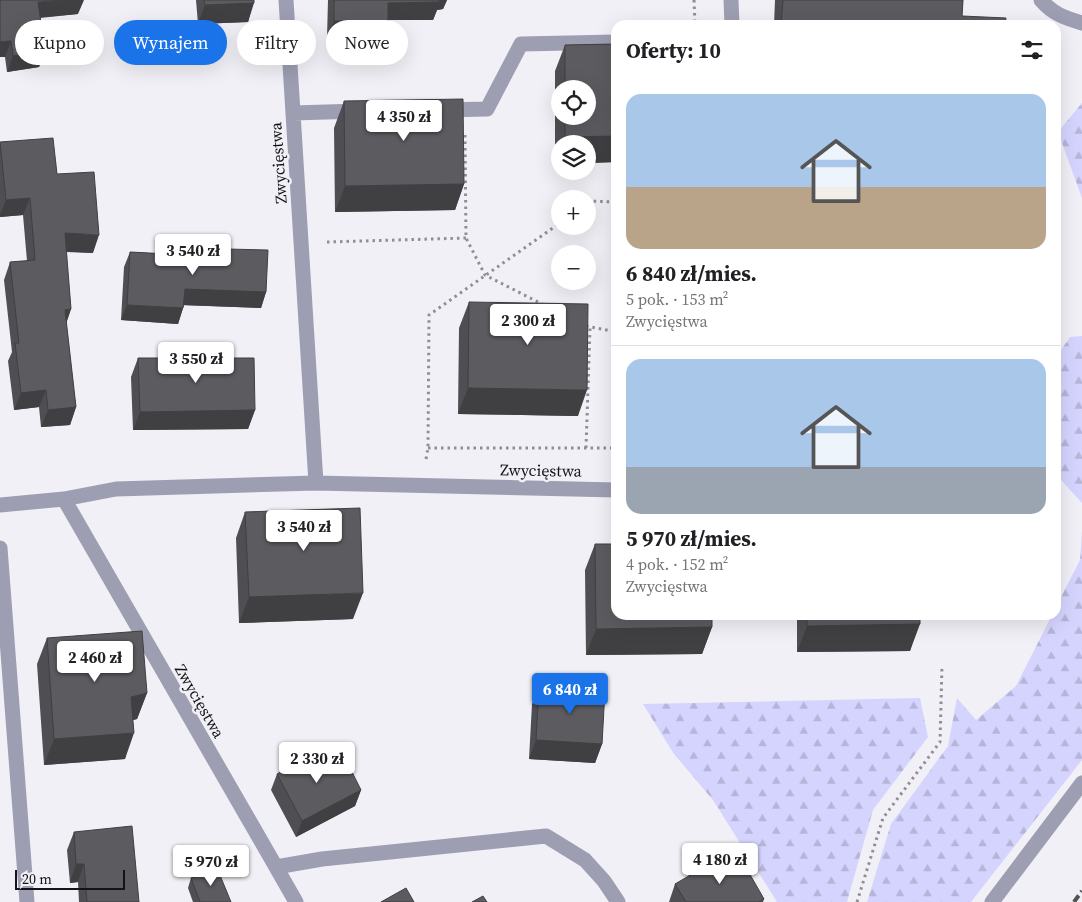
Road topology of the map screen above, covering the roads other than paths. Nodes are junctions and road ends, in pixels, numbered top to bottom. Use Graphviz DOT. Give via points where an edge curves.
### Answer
graph roads {
  1 [pos="286,0"];
  2 [pos="731,0"];
  3 [pos="1041,0"];
  4 [pos="732,20"];
  5 [pos="1082,23"];
  6 [pos="611,42"];
  7 [pos="426,110"];
  8 [pos="378,111"];
  9 [pos="293,113"];
  10 [pos="316,484"];
  11 [pos="611,490"];
  12 [pos="64,499"];
  13 [pos="0,505"];
  14 [pos="0,548"];
  15 [pos="1082,784"];
  16 [pos="276,867"];
  17 [pos="27,902"];
  18 [pos="296,902"];
  19 [pos="618,902"];
  20 [pos="992,902"];
  1 -- 9 [label="street"];
  2 -- 4 [label="street"];
  3 -- 5 [label="street" via="1050,10"];
  6 -- 7 [label="street" via="521,44 488,109"];
  8 -- 9 [label="street, Zwycięstwa"];
  9 -- 10 [label="street, Zwycięstwa"];
  10 -- 11 [label="street, Zwycięstwa"];
  10 -- 12 [label="street, Zwycięstwa" via="116,489"];
  12 -- 13 [label="street, Zwycięstwa"];
  12 -- 16 [label="street, Zwycięstwa"];
  14 -- 17 [label="street"];
  15 -- 20 [label="street"];
  16 -- 18 [label="street, Zwycięstwa"];
  16 -- 19 [label="street" via="322,859 546,836 585,860"];
}
